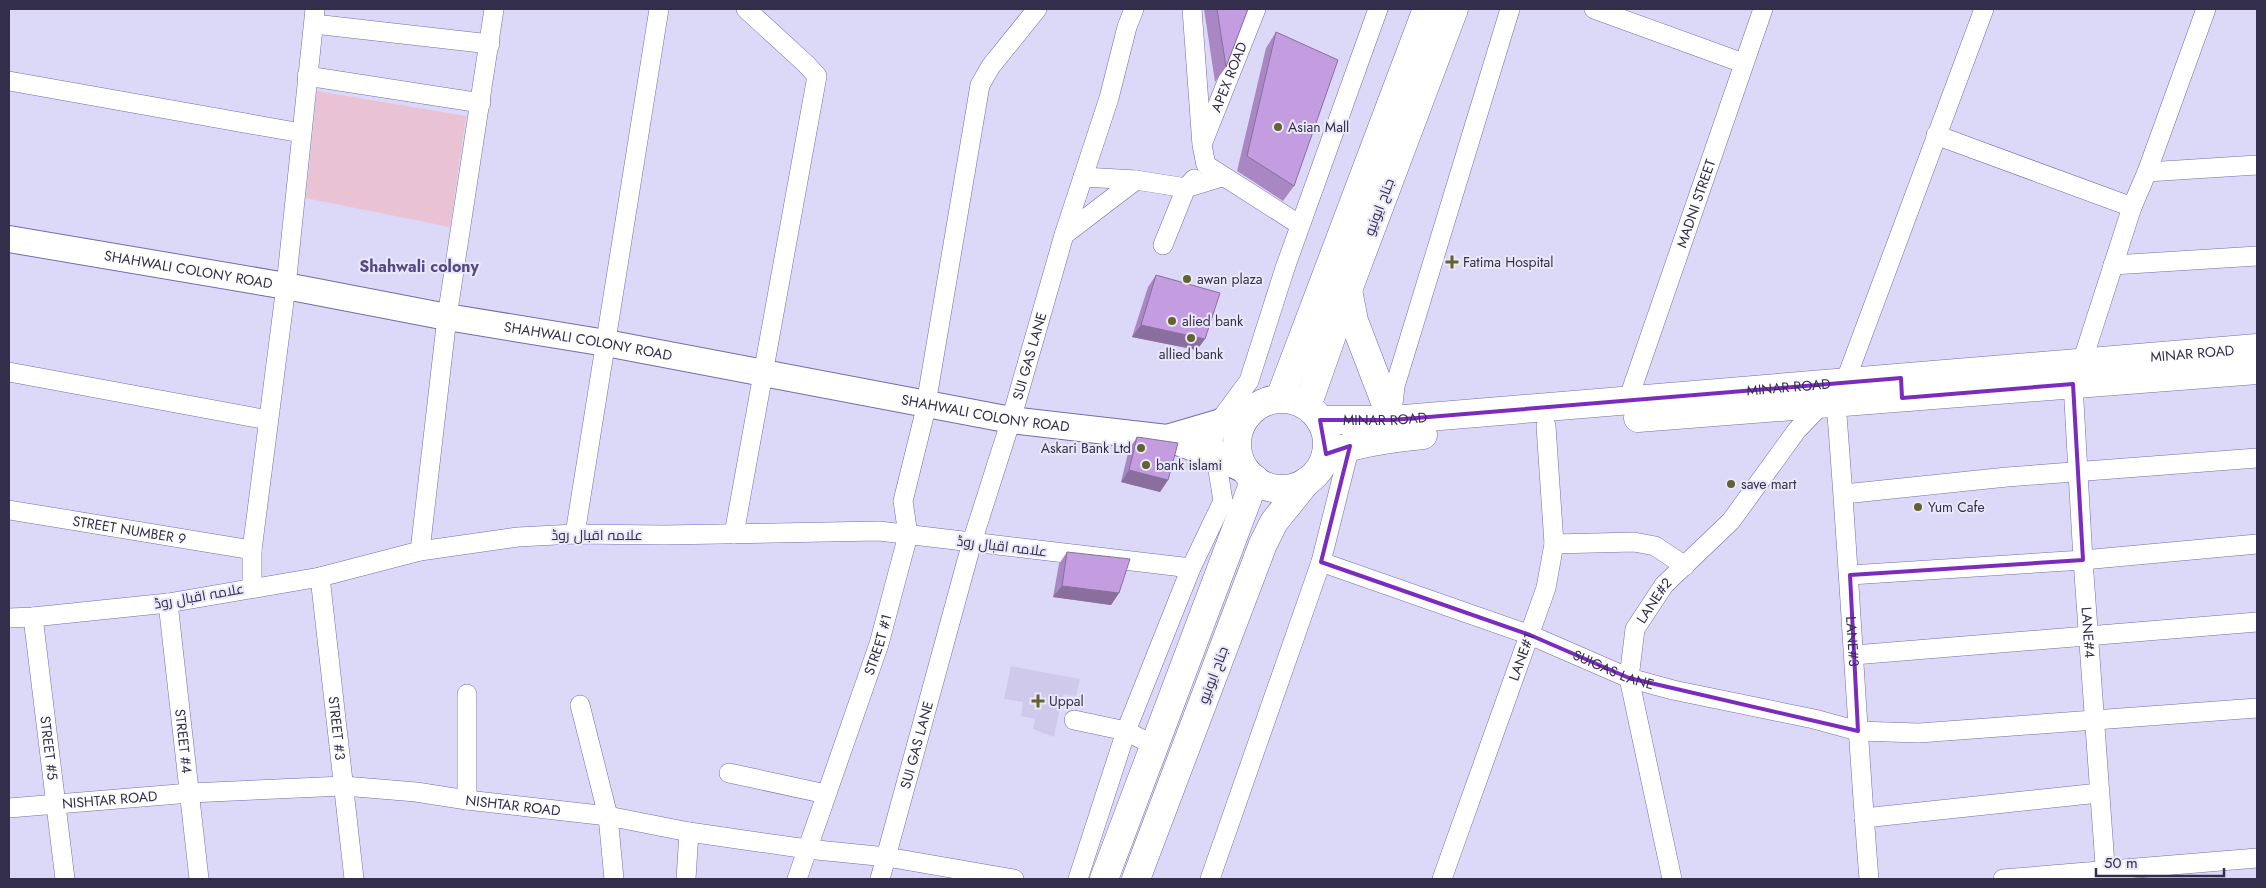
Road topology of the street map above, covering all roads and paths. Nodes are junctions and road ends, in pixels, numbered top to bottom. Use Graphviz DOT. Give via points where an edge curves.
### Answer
graph roads {
  1 [pos="494,9"];
  2 [pos="659,9"];
  3 [pos="746,9"];
  4 [pos="1037,9"];
  5 [pos="1134,9"];
  6 [pos="1192,9"];
  7 [pos="1256,9"];
  8 [pos="1378,9"];
  9 [pos="1427,9"];
  10 [pos="1454,9"];
  11 [pos="1510,9"];
  12 [pos="1594,9"];
  13 [pos="1763,9"];
  14 [pos="1984,9"];
  15 [pos="2206,9"];
  16 [pos="314,16"];
  17 [pos="490,44"];
  18 [pos="1743,63"];
  19 [pos="307,76"];
  20 [pos="9,81"];
  21 [pos="481,103"];
  22 [pos="301,134"];
  23 [pos="1936,135"];
  24 [pos="1202,145"];
  25 [pos="1206,165"];
  26 [pos="2257,165"];
  27 [pos="2147,172"];
  28 [pos="1083,177"];
  29 [pos="1222,177"];
  30 [pos="1136,180"];
  31 [pos="1186,188"];
  32 [pos="2132,207"];
  33 [pos="1300,225"];
  34 [pos="1064,235"];
  35 [pos="9,239"];
  36 [pos="1163,245"];
  37 [pos="2257,256"];
  38 [pos="2113,265"];
  39 [pos="286,286"];
  40 [pos="1348,290"];
  41 [pos="447,317"];
  42 [pos="606,343"];
  43 [pos="2257,348"];
  44 [pos="2257,370"];
  45 [pos="9,372"];
  46 [pos="763,373"];
  47 [pos="2077,373"];
  48 [pos="1834,396"];
  49 [pos="1274,399"];
  50 [pos="1628,400"];
  51 [pos="925,405"];
  52 [pos="1314,413"];
  53 [pos="268,420"];
  54 [pos="1011,420"];
  55 [pos="1392,420"];
  56 [pos="1218,423"];
  57 [pos="1546,426"];
  58 [pos="1167,438"];
  59 [pos="1338,450"];
  60 [pos="1215,456"];
  61 [pos="2257,458"];
  62 [pos="2078,472"];
  63 [pos="1251,475"];
  64 [pos="1307,481"];
  65 [pos="1844,494"];
  66 [pos="9,510"];
  67 [pos="575,534"];
  68 [pos="734,534"];
  69 [pos="908,535"];
  70 [pos="972,542"];
  71 [pos="1554,544"];
  72 [pos="2257,544"];
  73 [pos="252,550"];
  74 [pos="420,551"];
  75 [pos="2083,560"];
  76 [pos="1321,562"];
  77 [pos="1685,566"];
  78 [pos="1191,568"];
  79 [pos="1850,575"];
  80 [pos="320,577"];
  81 [pos="252,587"];
  82 [pos="168,603"];
  83 [pos="33,617"];
  84 [pos="9,618"];
  85 [pos="2257,622"];
  86 [pos="2088,635"];
  87 [pos="1530,636"];
  88 [pos="1854,655"];
  89 [pos="1629,678"];
  90 [pos="467,694"];
  91 [pos="580,705"];
  92 [pos="2257,708"];
  93 [pos="2094,719"];
  94 [pos="1074,720"];
  95 [pos="1126,731"];
  96 [pos="1858,731"];
  97 [pos="1153,745"];
  98 [pos="729,773"];
  99 [pos="344,786"];
  100 [pos="190,793"];
  101 [pos="2099,793"];
  102 [pos="826,794"];
  103 [pos="467,800"];
  104 [pos="57,804"];
  105 [pos="9,808"];
  106 [pos="608,816"];
  107 [pos="1864,818"];
  108 [pos="689,832"];
  109 [pos="807,850"];
  110 [pos="887,856"];
  111 [pos="2257,858"];
  112 [pos="2106,875"];
  113 [pos="1215,878"];
  114 [pos="65,879"];
  115 [pos="199,879"];
  116 [pos="354,879"];
  117 [pos="614,879"];
  118 [pos="686,879"];
  119 [pos="797,879"];
  120 [pos="880,879"];
  121 [pos="1014,879"];
  122 [pos="1078,879"];
  123 [pos="1104,879"];
  124 [pos="1136,879"];
  125 [pos="1442,879"];
  126 [pos="1672,879"];
  127 [pos="1869,879"];
  128 [pos="2003,879"];
  1 -- 17 [label="street"];
  2 -- 42 [label="street"];
  3 -- 46 [label="street" via="817,76"];
  4 -- 51 [label="street, STREET #1" via="991,66 980,85"];
  5 -- 28 [label="street, SUI GAS LANE"];
  6 -- 24 [label="street"];
  7 -- 24 [label="street, APEX ROAD"];
  8 -- 33 [label="street"];
  9 -- 49 [label="main road, جناح ایونیو"];
  10 -- 40 [label="main road, جناح ایونیو"];
  11 -- 55 [label="street" via="1395,386"];
  12 -- 18 [label="street"];
  13 -- 18 [label="street, MADNI STREET"];
  14 -- 23 [label="street"];
  15 -- 27 [label="street"];
  16 -- 17 [label="street"];
  16 -- 19 [label="street"];
  17 -- 21 [label="street"];
  18 -- 50 [label="street, MADNI STREET"];
  19 -- 21 [label="street"];
  19 -- 22 [label="street"];
  20 -- 22 [label="street"];
  21 -- 41 [label="street"];
  22 -- 39 [label="street"];
  23 -- 32 [label="street"];
  23 -- 48 [label="street"];
  24 -- 25 [label="street"];
  25 -- 29 [label="street"];
  25 -- 31 [label="street"];
  26 -- 27 [label="street"];
  27 -- 32 [label="street"];
  28 -- 30 [label="street"];
  28 -- 34 [label="street, SUI GAS LANE"];
  29 -- 31 [label="street"];
  29 -- 33 [label="street"];
  30 -- 31 [label="street"];
  30 -- 34 [label="street"];
  31 -- 36 [label="street"];
  32 -- 38 [label="street"];
  33 -- 56 [label="street" via="1248,381"];
  34 -- 54 [label="street, SUI GAS LANE"];
  35 -- 39 [label="main road, SHAHWALI COLONY ROAD"];
  37 -- 38 [label="street"];
  38 -- 47 [label="street"];
  39 -- 41 [label="main road, SHAHWALI COLONY ROAD"];
  39 -- 53 [label="street"];
  40 -- 52 [label="main road, جناح ایونیو"];
  40 -- 55 [label="main road" via="1354,321"];
  41 -- 42 [label="main road, SHAHWALI COLONY ROAD"];
  41 -- 74 [label="street"];
  42 -- 46 [label="main road, SHAHWALI COLONY ROAD"];
  42 -- 67 [label="street"];
  43 -- 47 [label="main road, MINAR ROAD"];
  44 -- 47 [label="main road, MINAR ROAD"];
  45 -- 53 [label="street"];
  46 -- 51 [label="main road, SHAHWALI COLONY ROAD"];
  46 -- 68 [label="street"];
  47 -- 48 [label="main road, MINAR ROAD"];
  47 -- 62 [label="street, LANE#4"];
  48 -- 50 [label="main road, MINAR ROAD"];
  48 -- 57 [label="main road, MINAR ROAD"];
  48 -- 65 [label="street, LANE#3"];
  48 -- 77 [label="street, LANE#2" via="1796,430 1731,521"];
  49 -- 52 [label="main road" via="1289,399"];
  49 -- 56 [label="main road, SHAHWALI COLONY ROAD"];
  49 -- 63 [label="main road" via="1250,412 1239,430 1238,452"];
  50 -- 55 [label="main road, MINAR ROAD"];
  51 -- 54 [label="main road, SHAHWALI COLONY ROAD"];
  51 -- 69 [label="street, STREET #1" via="903,501"];
  52 -- 55 [label="main road, MINAR ROAD"];
  52 -- 59 [label="main road"];
  53 -- 73 [label="street"];
  54 -- 58 [label="main road, SHAHWALI COLONY ROAD"];
  54 -- 70 [label="street, SUI GAS LANE"];
  56 -- 58 [label="main road, SHAHWALI COLONY ROAD"];
  56 -- 60 [label="street" via="1213,440"];
  57 -- 59 [label="main road, MINAR ROAD" via="1394,438"];
  57 -- 71 [label="street, LANE#1"];
  58 -- 60 [label="main road, SHAHWALI COLONY ROAD"];
  59 -- 64 [label="main road"];
  59 -- 76 [label="street"];
  60 -- 63 [label="main road, SHAHWALI COLONY ROAD"];
  60 -- 78 [label="street" via="1222,501"];
  61 -- 62 [label="street"];
  62 -- 65 [label="street"];
  62 -- 75 [label="street, LANE#4"];
  63 -- 64 [label="main road" via="1267,486 1281,489"];
  63 -- 97 [label="main road"];
  64 -- 124 [label="main road, جناح ایونیو" via="1274,522 1263,544"];
  65 -- 79 [label="street, LANE#3"];
  66 -- 73 [label="street, STREET NUMBER 9"];
  67 -- 68 [label="street, علامہ اقبال روڈ"];
  67 -- 74 [label="street, علامہ اقبال روڈ" via="518,537"];
  68 -- 69 [label="street, علامہ اقبال روڈ" via="879,531"];
  69 -- 70 [label="street, علامہ اقبال روڈ"];
  69 -- 102 [label="street, STREET #1" via="879,644"];
  70 -- 78 [label="street, علامہ اقبال روڈ"];
  70 -- 110 [label="street, SUI GAS LANE"];
  71 -- 77 [label="street" via="1634,542 1656,546"];
  71 -- 87 [label="street, LANE#1" via="1546,588"];
  72 -- 75 [label="street"];
  73 -- 81 [label="street"];
  74 -- 80 [label="street, علامہ اقبال روڈ"];
  75 -- 79 [label="street"];
  75 -- 86 [label="street, LANE#4"];
  76 -- 87 [label="street, SUIGAS LANE"];
  76 -- 113 [label="street"];
  77 -- 89 [label="street, LANE#2" via="1664,585 1635,629"];
  78 -- 95 [label="street"];
  79 -- 88 [label="street, LANE#3"];
  80 -- 81 [label="street, علامہ اقبال روڈ"];
  80 -- 99 [label="street, STREET #3"];
  81 -- 82 [label="street, علامہ اقبال روڈ"];
  82 -- 83 [label="street, علامہ اقبال روڈ"];
  82 -- 100 [label="street, STREET #4"];
  83 -- 84 [label="street, علامہ اقبال روڈ"];
  83 -- 104 [label="street, STREET #5"];
  85 -- 86 [label="street"];
  86 -- 88 [label="street"];
  86 -- 93 [label="street, LANE#4"];
  87 -- 89 [label="street, SUIGAS LANE"];
  87 -- 125 [label="street, LANE#1"];
  88 -- 96 [label="street, LANE#3"];
  89 -- 96 [label="street, SUIGAS LANE"];
  89 -- 126 [label="street, LANE#2"];
  90 -- 103 [label="street"];
  91 -- 106 [label="street"];
  92 -- 93 [label="street, SUIGAS LANE"];
  93 -- 96 [label="street, SUIGAS LANE" via="1920,733"];
  93 -- 101 [label="street, LANE#4"];
  94 -- 95 [label="street"];
  95 -- 97 [label="street"];
  95 -- 122 [label="street"];
  96 -- 107 [label="street, LANE#3"];
  97 -- 123 [label="main road"];
  98 -- 102 [label="street"];
  99 -- 100 [label="street, NISHTAR ROAD"];
  99 -- 103 [label="street, NISHTAR ROAD"];
  99 -- 116 [label="street, STREET #3"];
  100 -- 104 [label="street, NISHTAR ROAD"];
  100 -- 115 [label="street, STREET #4"];
  101 -- 107 [label="street"];
  101 -- 112 [label="street, LANE#4"];
  102 -- 109 [label="street, STREET #1"];
  103 -- 106 [label="street, NISHTAR ROAD"];
  104 -- 105 [label="street, NISHTAR ROAD"];
  104 -- 114 [label="street, STREET #5"];
  106 -- 108 [label="street, NISHTAR ROAD"];
  106 -- 117 [label="street"];
  107 -- 127 [label="street, LANE#3"];
  108 -- 109 [label="street, NISHTAR ROAD"];
  108 -- 118 [label="street"];
  109 -- 110 [label="street, NISHTAR ROAD"];
  109 -- 119 [label="street, STREET #1"];
  110 -- 120 [label="street, SUI GAS LANE"];
  110 -- 121 [label="street, NISHTAR ROAD"];
  111 -- 112 [label="street"];
  112 -- 128 [label="street"];
}
